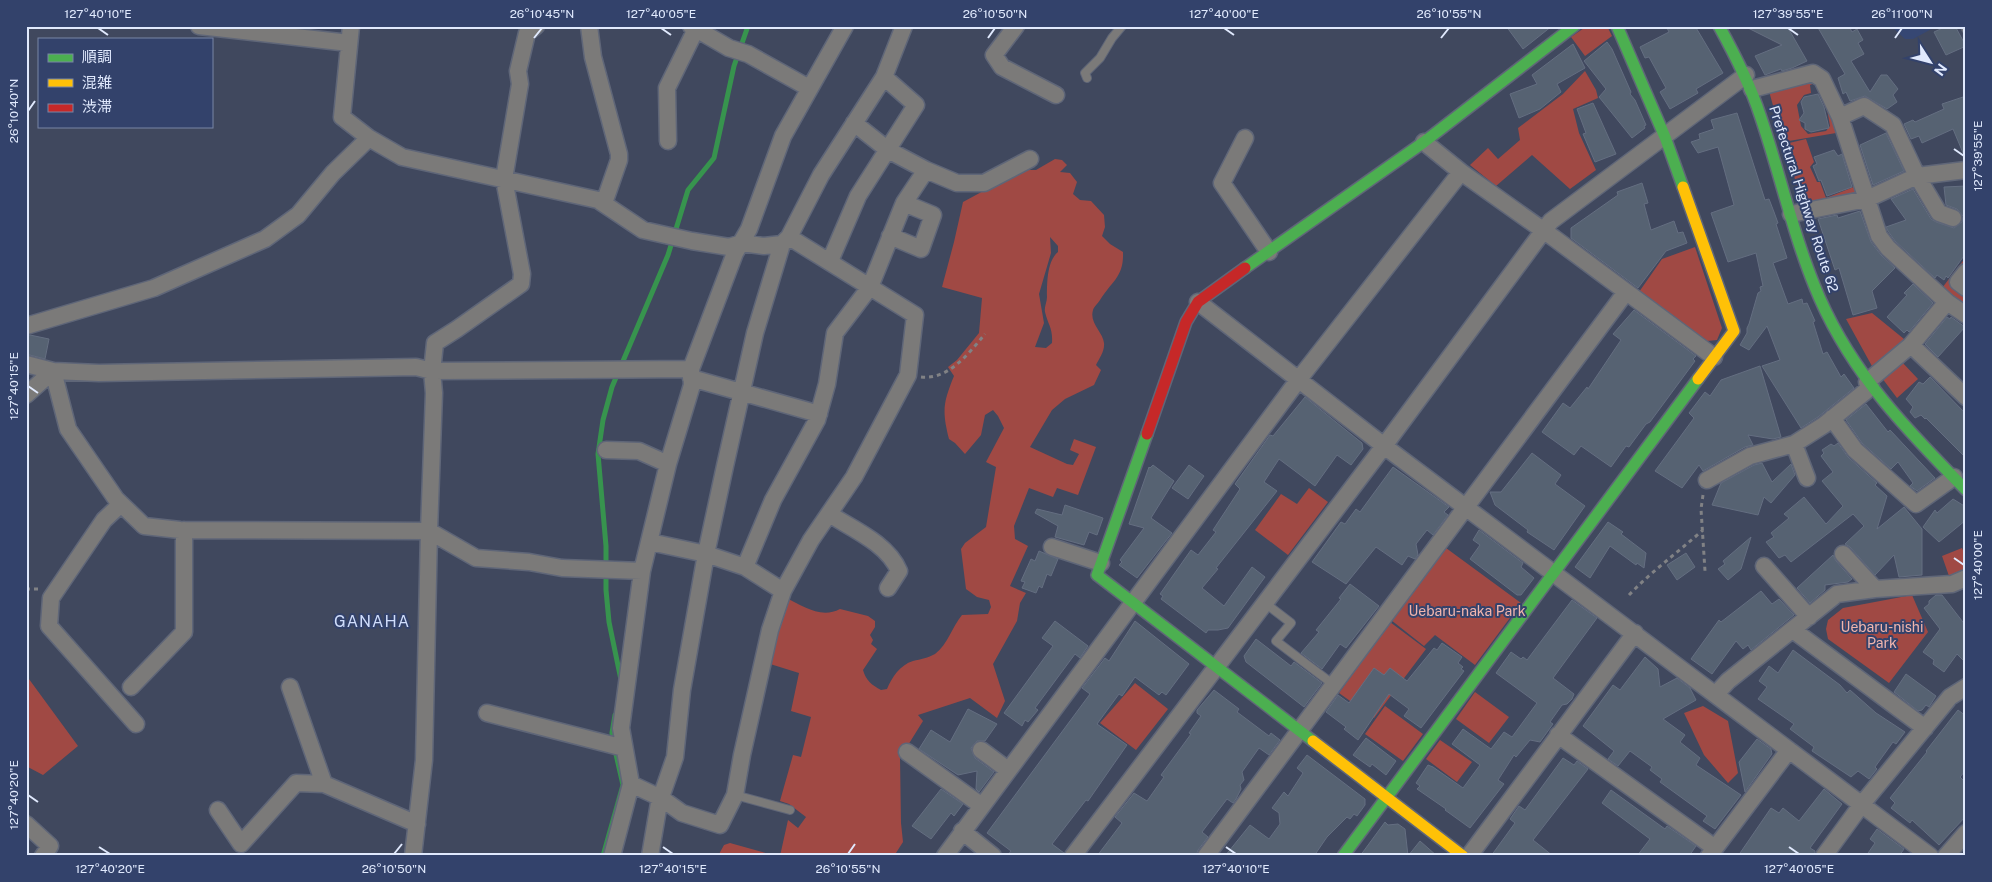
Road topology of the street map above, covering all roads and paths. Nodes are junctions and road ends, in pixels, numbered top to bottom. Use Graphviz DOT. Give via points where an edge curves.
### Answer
graph roads {
  1 [pos="199,26"];
  2 [pos="351,26"];
  3 [pos="536,26"];
  4 [pos="589,26"];
  5 [pos="845,26"];
  6 [pos="904,26"];
  7 [pos="1016,26"];
  8 [pos="1122,26"];
  9 [pos="1574,26"];
  10 [pos="1617,26"];
  11 [pos="1720,26"];
  12 [pos="693,28"];
  13 [pos="349,43"];
  14 [pos="884,77"];
  15 [pos="1087,78"];
  16 [pos="1749,82"];
  17 [pos="809,88"];
  18 [pos="1056,95"];
  19 [pos="1840,117"];
  20 [pos="854,123"];
  21 [pos="1664,137"];
  22 [pos="369,138"];
  23 [pos="1245,138"];
  24 [pos="668,141"];
  25 [pos="1424,142"];
  26 [pos="888,150"];
  27 [pos="1030,159"];
  28 [pos="926,170"];
  29 [pos="1966,170"];
  30 [pos="1461,172"];
  31 [pos="1917,176"];
  32 [pos="504,179"];
  33 [pos="1867,199"];
  34 [pos="604,204"];
  35 [pos="904,204"];
  36 [pos="1791,214"];
  37 [pos="1954,218"];
  38 [pos="1544,230"];
  39 [pos="890,236"];
  40 [pos="785,240"];
  41 [pos="742,243"];
  42 [pos="1269,252"];
  43 [pos="830,261"];
  44 [pos="1966,272"];
  45 [pos="870,287"];
  46 [pos="1966,288"];
  47 [pos="1626,292"];
  48 [pos="1198,302"];
  49 [pos="1947,302"];
  50 [pos="1966,314"];
  51 [pos="26,326"];
  52 [pos="985,334"];
  53 [pos="1911,344"];
  54 [pos="1714,357"];
  55 [pos="26,364"];
  56 [pos="53,371"];
  57 [pos="432,371"];
  58 [pos="691,374"];
  59 [pos="908,375"];
  60 [pos="1299,379"];
  61 [pos="1869,384"];
  62 [pos="741,392"];
  63 [pos="26,395"];
  64 [pos="1966,397"];
  65 [pos="818,414"];
  66 [pos="1832,418"];
  67 [pos="1794,444"];
  68 [pos="1384,446"];
  69 [pos="606,450"];
  70 [pos="668,464"];
  71 [pos="1954,477"];
  72 [pos="1807,478"];
  73 [pos="1707,480"];
  74 [pos="1966,490"];
  75 [pos="121,504"];
  76 [pos="1466,508"];
  77 [pos="829,514"];
  78 [pos="184,530"];
  79 [pos="1703,530"];
  80 [pos="429,531"];
  81 [pos="650,542"];
  82 [pos="1052,547"];
  83 [pos="706,554"];
  84 [pos="1843,554"];
  85 [pos="1101,562"];
  86 [pos="1764,566"];
  87 [pos="745,567"];
  88 [pos="642,571"];
  89 [pos="1705,571"];
  90 [pos="1554,572"];
  91 [pos="1966,578"];
  92 [pos="888,588"];
  93 [pos="1875,589"];
  94 [pos="782,590"];
  95 [pos="1629,596"];
  96 [pos="1132,601"];
  97 [pos="1265,603"];
  98 [pos="1809,618"];
  99 [pos="1793,630"];
  100 [pos="1635,633"];
  101 [pos="1216,666"];
  102 [pos="1334,685"];
  103 [pos="290,687"];
  104 [pos="1966,687"];
  105 [pos="131,688"];
  106 [pos="1716,694"];
  107 [pos="487,713"];
  108 [pos="136,724"];
  109 [pos="1926,728"];
  110 [pos="1300,731"];
  111 [pos="1558,735"];
  112 [pos="624,748"];
  113 [pos="981,750"];
  114 [pos="1789,750"];
  115 [pos="907,752"];
  116 [pos="1008,770"];
  117 [pos="324,784"];
  118 [pos="631,784"];
  119 [pos="735,795"];
  120 [pos="661,798"];
  121 [pos="1387,798"];
  122 [pos="1862,804"];
  123 [pos="982,806"];
  124 [pos="218,810"];
  125 [pos="790,810"];
  126 [pos="26,824"];
  127 [pos="417,824"];
  128 [pos="962,831"];
  129 [pos="1966,833"];
  130 [pos="1712,852"];
  131 [pos="43,856"];
  132 [pos="413,856"];
  133 [pos="612,856"];
  134 [pos="650,856"];
  135 [pos="945,856"];
  136 [pos="993,856"];
  137 [pos="1073,856"];
  138 [pos="1206,856"];
  139 [pos="1343,856"];
  140 [pos="1463,856"];
  141 [pos="1469,856"];
  142 [pos="1824,856"];
  143 [pos="1930,856"];
  144 [pos="1946,856"];
  1 -- 13 [label="street"];
  2 -- 13 [label="street"];
  3 -- 32 [label="street" via="527,33 518,71 520,84"];
  4 -- 34 [label="street" via="592,57 619,154"];
  5 -- 17 [label="street"];
  6 -- 14 [label="street"];
  7 -- 18 [label="street" via="994,55 1002,67"];
  8 -- 15 [label="lane" via="1100,58 1085,72"];
  9 -- 25 [label="street"];
  10 -- 21 [label="street"];
  11 -- 16 [label="street, Prefectural Highway Route 62"];
  12 -- 17 [label="street"];
  12 -- 24 [label="street" via="666,88"];
  13 -- 22 [label="street" via="342,117"];
  14 -- 20 [label="street"];
  14 -- 26 [label="street" via="916,105"];
  16 -- 19 [label="street" via="1814,73 1822,79"];
  16 -- 21 [label="street"];
  16 -- 36 [label="street, Prefectural Highway Route 62"];
  17 -- 41 [label="street" via="783,136"];
  19 -- 31 [label="street" via="1864,106 1893,125"];
  19 -- 33 [label="street"];
  20 -- 26 [label="street"];
  20 -- 40 [label="street"];
  21 -- 38 [label="street" via="1551,221"];
  21 -- 54 [label="street" via="1734,331"];
  22 -- 32 [label="street" via="402,157"];
  22 -- 51 [label="street" via="332,173 298,216 265,239 154,288"];
  23 -- 42 [label="street" via="1222,183"];
  25 -- 30 [label="street"];
  25 -- 42 [label="street"];
  26 -- 28 [label="street"];
  26 -- 43 [label="street" via="858,196"];
  27 -- 28 [label="street" via="984,182 957,184"];
  28 -- 35 [label="street"];
  29 -- 31 [label="street"];
  30 -- 38 [label="street"];
  30 -- 60 [label="street"];
  31 -- 33 [label="street"];
  31 -- 37 [label="street" via="1939,213"];
  32 -- 34 [label="street"];
  32 -- 57 [label="street" via="522,274 521,284 435,343"];
  33 -- 36 [label="street"];
  33 -- 49 [label="street" via="1879,236 1888,248"];
  34 -- 41 [label="street" via="643,230 729,247"];
  35 -- 39 [label="street"];
  35 -- 39 [label="street" via="932,214 921,249"];
  36 -- 61 [label="street, Prefectural Highway Route 62" via="1822,304"];
  38 -- 47 [label="street"];
  38 -- 68 [label="street"];
  39 -- 45 [label="street"];
  40 -- 41 [label="street" via="764,246"];
  40 -- 43 [label="street"];
  40 -- 62 [label="street" via="755,333"];
  41 -- 58 [label="street"];
  42 -- 48 [label="street"];
  43 -- 45 [label="street"];
  44 -- 46 [label="street" via="1958,282"];
  45 -- 59 [label="street" via="915,315"];
  45 -- 65 [label="street" via="835,333 827,384"];
  47 -- 54 [label="street"];
  47 -- 76 [label="street"];
  48 -- 60 [label="street"];
  48 -- 85 [label="street" via="1186,322"];
  49 -- 50 [label="street"];
  49 -- 53 [label="street"];
  52 -- 59 [label="path" via="950,369 929,378"];
  53 -- 61 [label="street"];
  53 -- 64 [label="street"];
  54 -- 90 [label="street"];
  55 -- 56 [label="street"];
  56 -- 57 [label="street" via="99,373 416,367"];
  56 -- 63 [label="street"];
  56 -- 75 [label="street" via="68,428"];
  57 -- 58 [label="street" via="630,370"];
  57 -- 80 [label="street"];
  58 -- 62 [label="street"];
  58 -- 70 [label="street" via="692,385"];
  59 -- 77 [label="street" via="854,477"];
  60 -- 68 [label="street"];
  60 -- 96 [label="street"];
  61 -- 66 [label="street"];
  61 -- 71 [label="street, Prefectural Highway Route 62"];
  62 -- 65 [label="street"];
  62 -- 83 [label="street"];
  65 -- 87 [label="street" via="773,500"];
  66 -- 67 [label="street"];
  66 -- 71 [label="street" via="1856,450 1916,504"];
  67 -- 72 [label="street"];
  67 -- 73 [label="street" via="1750,456"];
  68 -- 76 [label="street"];
  68 -- 97 [label="street"];
  69 -- 70 [label="street" via="639,451"];
  70 -- 81 [label="street"];
  71 -- 74 [label="street, Prefectural Highway Route 62"];
  73 -- 79 [label="path" via="1700,509"];
  75 -- 78 [label="street" via="144,526"];
  75 -- 108 [label="street" via="104,520 52,598 49,626"];
  76 -- 90 [label="street"];
  76 -- 102 [label="street"];
  77 -- 92 [label="street" via="881,547 895,560 899,571"];
  77 -- 94 [label="street"];
  78 -- 80 [label="street"];
  78 -- 105 [label="street" via="184,632"];
  79 -- 89 [label="path"];
  79 -- 95 [label="path" via="1650,573"];
  80 -- 88 [label="street" via="476,558 562,568"];
  80 -- 127 [label="street" via="424,760"];
  81 -- 83 [label="street"];
  81 -- 88 [label="street"];
  82 -- 85 [label="street"];
  83 -- 87 [label="street"];
  83 -- 120 [label="street" via="682,690 675,757"];
  84 -- 93 [label="street"];
  85 -- 96 [label="street" via="1097,575"];
  86 -- 98 [label="street"];
  87 -- 94 [label="street"];
  88 -- 112 [label="street" via="621,728"];
  90 -- 100 [label="street"];
  90 -- 121 [label="street"];
  91 -- 93 [label="street" via="1952,584"];
  93 -- 98 [label="street" via="1837,594"];
  94 -- 119 [label="street" via="768,639"];
  96 -- 101 [label="street"];
  96 -- 116 [label="street"];
  97 -- 101 [label="street"];
  97 -- 102 [label="lane" via="1290,622 1276,641"];
  98 -- 99 [label="street"];
  99 -- 106 [label="street"];
  99 -- 109 [label="street"];
  100 -- 106 [label="street"];
  100 -- 111 [label="street"];
  101 -- 110 [label="street"];
  101 -- 137 [label="street"];
  102 -- 110 [label="street"];
  103 -- 117 [label="street"];
  104 -- 109 [label="street" via="1950,698"];
  106 -- 114 [label="street"];
  107 -- 112 [label="street"];
  109 -- 122 [label="street"];
  110 -- 121 [label="street"];
  110 -- 138 [label="street"];
  111 -- 130 [label="street"];
  111 -- 141 [label="street"];
  112 -- 118 [label="street"];
  113 -- 116 [label="street"];
  114 -- 122 [label="street"];
  114 -- 130 [label="street"];
  115 -- 123 [label="street"];
  116 -- 123 [label="street"];
  117 -- 124 [label="street" via="296,784 241,844"];
  117 -- 127 [label="street"];
  118 -- 120 [label="street"];
  118 -- 133 [label="street"];
  119 -- 120 [label="street" via="720,826 682,813"];
  119 -- 125 [label="lane"];
  120 -- 134 [label="street"];
  121 -- 139 [label="street"];
  121 -- 140 [label="street"];
  122 -- 142 [label="street"];
  122 -- 143 [label="street"];
  123 -- 128 [label="street"];
  126 -- 131 [label="street" via="50,846"];
  127 -- 132 [label="street"];
  128 -- 135 [label="street"];
  128 -- 136 [label="street"];
  129 -- 144 [label="street"];
}
